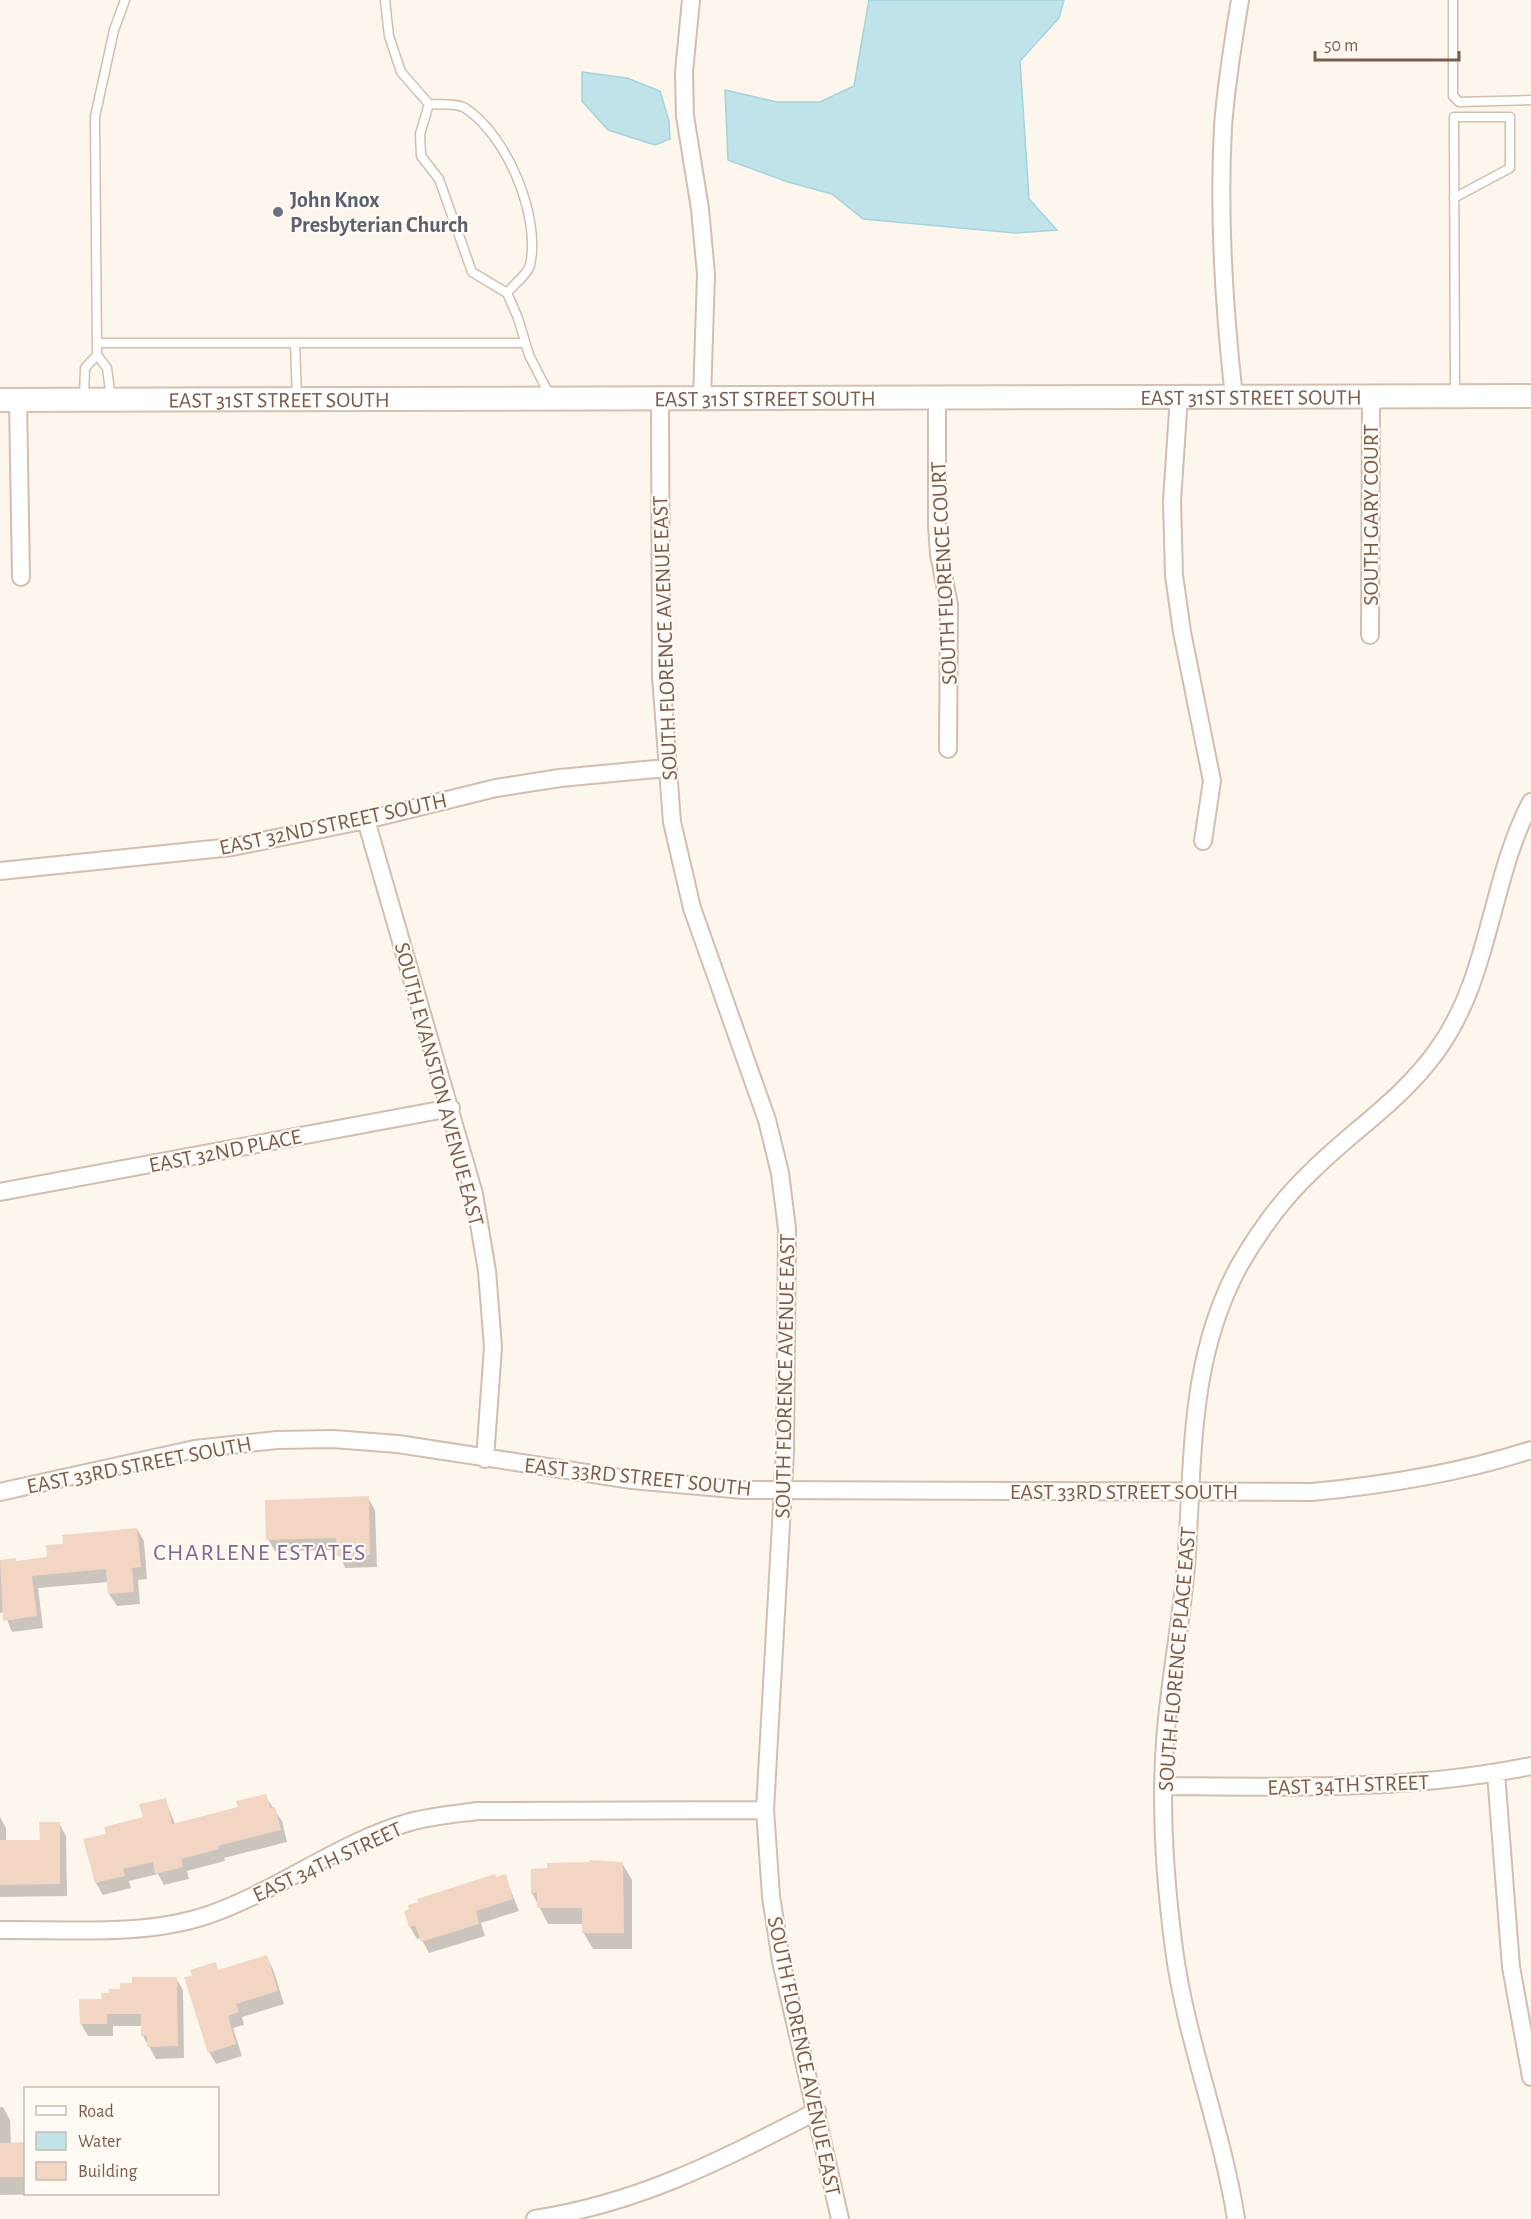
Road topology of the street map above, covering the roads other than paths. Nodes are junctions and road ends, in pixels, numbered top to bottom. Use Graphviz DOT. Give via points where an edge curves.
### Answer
graph roads {
  1 [pos="125,0"];
  2 [pos="385,0"];
  3 [pos="691,0"];
  4 [pos="1240,0"];
  5 [pos="1453,0"];
  6 [pos="1531,100"];
  7 [pos="429,104"];
  8 [pos="1454,198"];
  9 [pos="507,293"];
  10 [pos="97,343"];
  11 [pos="525,343"];
  12 [pos="295,344"];
  13 [pos="97,355"];
  14 [pos="1179,396"];
  15 [pos="1371,396"];
  16 [pos="1455,396"];
  17 [pos="1531,396"];
  18 [pos="937,397"];
  19 [pos="1234,397"];
  20 [pos="297,399"];
  21 [pos="552,399"];
  22 [pos="660,399"];
  23 [pos="702,399"];
  24 [pos="9,400"];
  25 [pos="84,400"];
  26 [pos="111,400"];
  27 [pos="21,577"];
  28 [pos="1370,634"];
  29 [pos="948,749"];
  30 [pos="666,768"];
  31 [pos="1531,802"];
  32 [pos="366,820"];
  33 [pos="1203,841"];
  34 [pos="0,871"];
  35 [pos="451,1108"];
  36 [pos="0,1192"];
  37 [pos="1531,1450"];
  38 [pos="485,1458"];
  39 [pos="784,1490"];
  40 [pos="1190,1491"];
  41 [pos="0,1492"];
  42 [pos="1531,1766"];
  43 [pos="1496,1773"];
  44 [pos="1163,1786"];
  45 [pos="765,1810"];
  46 [pos="0,1930"];
  47 [pos="1531,2077"];
  48 [pos="817,2111"];
  49 [pos="535,2219"];
  50 [pos="840,2219"];
  51 [pos="1236,2219"];
  1 -- 10 [label="lane" via="114,30 95,117"];
  2 -- 7 [label="lane" via="389,36 401,72"];
  3 -- 23 [label="street" via="685,40 685,105 706,274"];
  4 -- 19 [label="street" via="1227,85 1221,197"];
  5 -- 6 [label="lane" via="1453,96 1459,102"];
  7 -- 9 [label="lane" via="420,134 421,156 439,179 472,272"];
  7 -- 9 [label="lane" via="464,107 491,133 519,181 532,227 530,267"];
  8 -- 8 [label="lane" via="1454,117 1510,117 1510,168"];
  8 -- 16 [label="lane"];
  9 -- 11 [label="lane"];
  10 -- 12 [label="lane"];
  10 -- 13 [label="lane"];
  11 -- 12 [label="lane"];
  11 -- 21 [label="lane"];
  12 -- 20 [label="lane"];
  13 -- 25 [label="lane" via="84,368"];
  13 -- 26 [label="lane" via="108,368"];
  14 -- 18 [label="main road, EAST 31ST STREET SOUTH"];
  14 -- 19 [label="main road, EAST 31ST STREET SOUTH"];
  14 -- 33 [label="street" via="1172,501 1173,575 1212,781"];
  15 -- 16 [label="main road, EAST 31ST STREET SOUTH"];
  15 -- 19 [label="main road, EAST 31ST STREET SOUTH"];
  15 -- 28 [label="street, SOUTH GARY COURT"];
  16 -- 17 [label="main road, EAST 31ST STREET SOUTH"];
  18 -- 23 [label="main road, EAST 31ST STREET SOUTH"];
  18 -- 29 [label="street, SOUTH FLORENCE COURT" via="937,525 949,605"];
  20 -- 21 [label="main road, EAST 31ST STREET SOUTH"];
  20 -- 26 [label="main road, EAST 31ST STREET SOUTH"];
  21 -- 22 [label="main road, EAST 31ST STREET SOUTH"];
  22 -- 23 [label="main road, EAST 31ST STREET SOUTH"];
  22 -- 30 [label="street, SOUTH FLORENCE AVENUE EAST" via="661,676"];
  24 -- 25 [label="main road, EAST 31ST STREET SOUTH"];
  24 -- 27 [label="street"];
  25 -- 26 [label="main road, EAST 31ST STREET SOUTH"];
  30 -- 32 [label="street, EAST 32ND STREET SOUTH" via="496,788"];
  30 -- 39 [label="street, SOUTH FLORENCE AVENUE EAST" via="672,822 692,908 749,1066 780,1173 789,1279"];
  31 -- 40 [label="street, SOUTH FLORENCE PLACE EAST" via="1505,864 1478,972 1439,1049 1389,1106 1316,1167 1284,1200 1240,1265 1202,1367 1194,1410"];
  32 -- 34 [label="street, EAST 32ND STREET SOUTH" via="211,850"];
  32 -- 35 [label="street, SOUTH EVANSTON AVENUE EAST"];
  35 -- 36 [label="street, EAST 32ND PLACE"];
  35 -- 38 [label="street, SOUTH EVANSTON AVENUE EAST" via="474,1194 487,1271 493,1347"];
  37 -- 40 [label="street, EAST 33RD STREET SOUTH" via="1438,1475 1373,1486 1312,1492"];
  38 -- 39 [label="street, EAST 33RD STREET SOUTH" via="632,1480"];
  38 -- 41 [label="street, EAST 33RD STREET SOUTH" via="398,1444 277,1440 195,1449"];
  39 -- 40 [label="street, EAST 33RD STREET SOUTH"];
  39 -- 45 [label="street, SOUTH FLORENCE AVENUE EAST"];
  40 -- 44 [label="street, SOUTH FLORENCE PLACE EAST"];
  42 -- 43 [label="street, EAST 34TH STREET"];
  43 -- 44 [label="street, EAST 34TH STREET" via="1350,1787"];
  43 -- 47 [label="street" via="1511,1966"];
  44 -- 51 [label="street, SOUTH FLORENCE PLACE EAST" via="1164,1855 1174,1953"];
  45 -- 46 [label="street, EAST 34TH STREET" via="478,1811 449,1815 411,1821 384,1831 236,1904 190,1920 135,1929"];
  45 -- 48 [label="street, SOUTH FLORENCE AVENUE EAST" via="771,1896 781,1961"];
  48 -- 49 [label="street" via="671,2183 627,2199"];
  48 -- 50 [label="street, SOUTH FLORENCE AVENUE EAST"];
}
